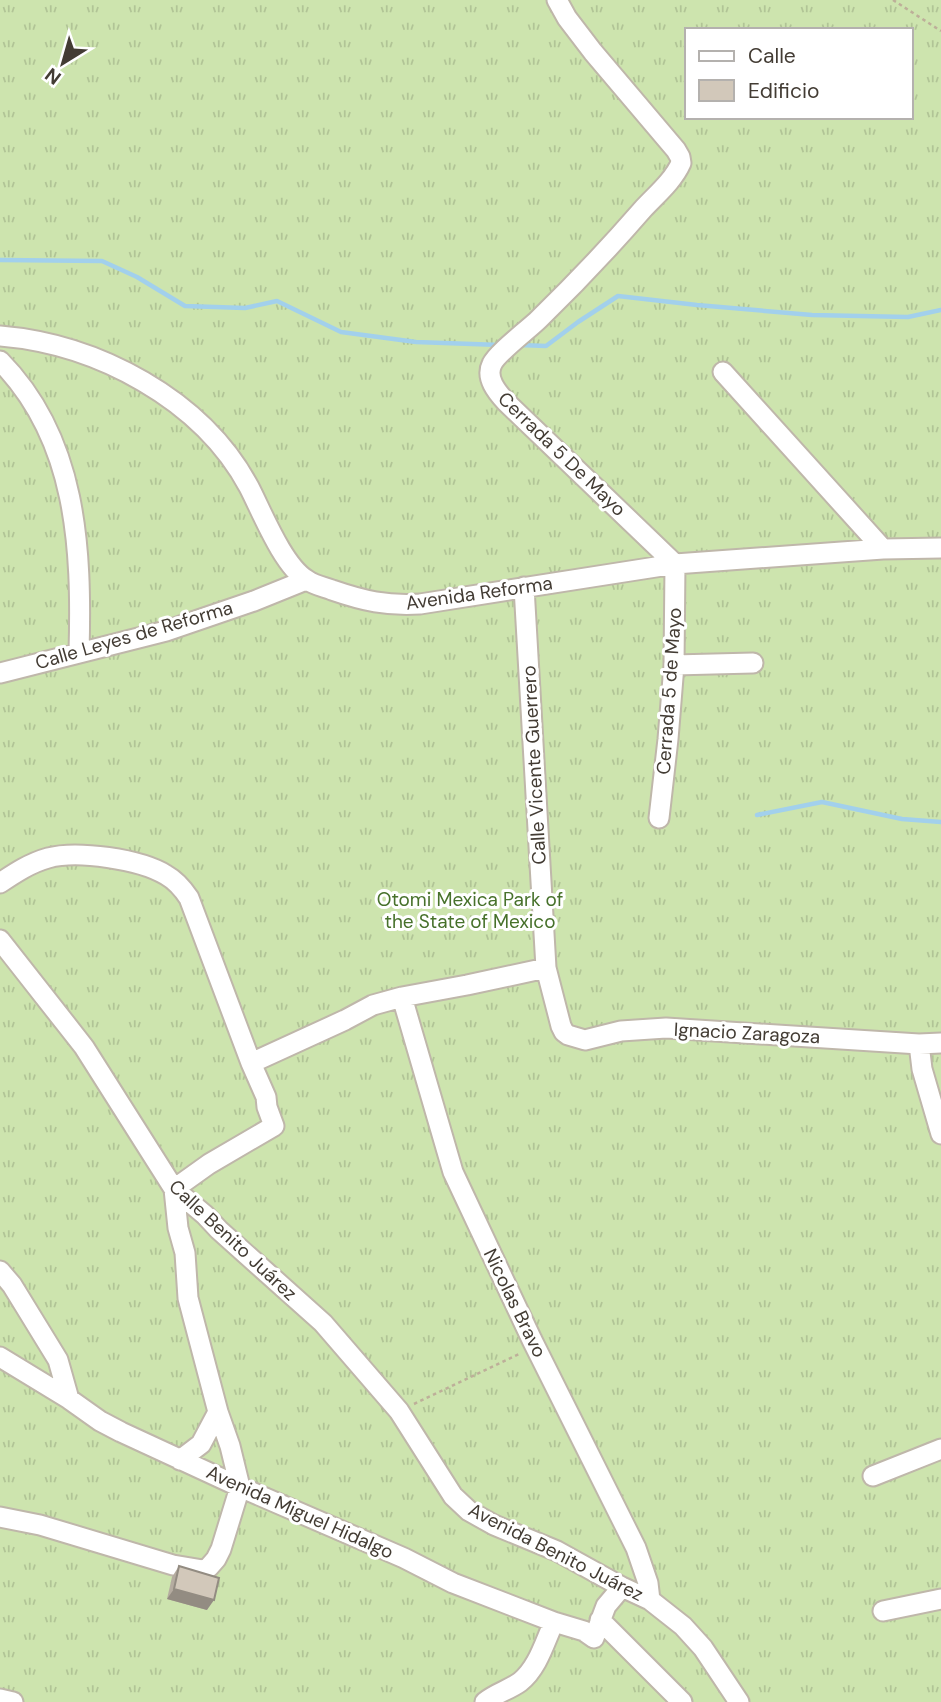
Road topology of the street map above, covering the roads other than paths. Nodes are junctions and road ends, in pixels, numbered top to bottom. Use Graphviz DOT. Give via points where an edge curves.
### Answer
graph roads {
  1 [pos="557,0"];
  2 [pos="0,336"];
  3 [pos="0,361"];
  4 [pos="723,372"];
  5 [pos="941,548"];
  6 [pos="883,549"];
  7 [pos="675,564"];
  8 [pos="306,580"];
  9 [pos="524,587"];
  10 [pos="79,652"];
  11 [pos="753,663"];
  12 [pos="674,665"];
  13 [pos="0,673"];
  14 [pos="659,818"];
  15 [pos="0,883"];
  16 [pos="0,940"];
  17 [pos="546,968"];
  18 [pos="402,997"];
  19 [pos="561,1026"];
  20 [pos="941,1043"];
  21 [pos="919,1044"];
  22 [pos="251,1063"];
  23 [pos="941,1134"];
  24 [pos="173,1189"];
  25 [pos="0,1271"];
  26 [pos="0,1357"];
  27 [pos="69,1399"];
  28 [pos="218,1412"];
  29 [pos="941,1448"];
  30 [pos="180,1460"];
  31 [pos="873,1476"];
  32 [pos="240,1487"];
  33 [pos="453,1496"];
  34 [pos="0,1517"];
  35 [pos="622,1587"];
  36 [pos="941,1599"];
  37 [pos="650,1600"];
  38 [pos="883,1611"];
  39 [pos="600,1620"];
  40 [pos="554,1622"];
  41 [pos="0,1699"];
  42 [pos="13,1702"];
  43 [pos="485,1702"];
  44 [pos="682,1702"];
  45 [pos="739,1702"];
  1 -- 7 [label="street, Cerrada 5 De Mayo" via="593,52 678,153 680,166 603,255 496,359 490,378 506,402"];
  2 -- 8 [label="street" via="37,341 99,360 173,400 232,461 280,548"];
  3 -- 10 [label="street" via="44,421 71,497 78,548"];
  4 -- 6 [label="street"];
  5 -- 6 [label="street, Avenida Reforma"];
  6 -- 7 [label="street, Avenida Reforma"];
  7 -- 9 [label="street, Avenida Reforma"];
  7 -- 12 [label="street, Cerrada 5 de Mayo"];
  8 -- 9 [label="street, Avenida Reforma" via="367,601 398,605"];
  8 -- 10 [label="street, Calle Leyes de Reforma" via="166,631"];
  9 -- 17 [label="street, Calle Vicente Guerrero"];
  10 -- 13 [label="street, Calle Leyes de Reforma"];
  11 -- 12 [label="street"];
  12 -- 14 [label="street, Cerrada 5 de Mayo"];
  15 -- 22 [label="street" via="33,863 69,855 138,863 171,878 193,906"];
  16 -- 24 [label="street, Calle Benito Juárez" via="84,1048"];
  17 -- 18 [label="street"];
  17 -- 19 [label="street, Calle Vicente Guerrero"];
  18 -- 22 [label="street" via="373,1005"];
  18 -- 37 [label="street, Nicolas Bravo" via="453,1172 636,1548"];
  19 -- 21 [label="street, Ignacio Zaragoza" via="568,1035 585,1041 621,1031 666,1028"];
  20 -- 21 [label="street, Ignacio Zaragoza"];
  21 -- 23 [label="street"];
  22 -- 24 [label="street" via="274,1126"];
  24 -- 28 [label="street" via="188,1298"];
  24 -- 33 [label="street, Calle Benito Juárez" via="323,1323 399,1411"];
  25 -- 27 [label="street" via="58,1360"];
  26 -- 27 [label="street, Avenida Miguel Hidalgo"];
  27 -- 30 [label="street, Avenida Miguel Hidalgo" via="100,1421"];
  28 -- 30 [label="street" via="201,1444"];
  28 -- 32 [label="street"];
  29 -- 31 [label="street"];
  30 -- 32 [label="street, Avenida Miguel Hidalgo"];
  32 -- 34 [label="street" via="221,1549 203,1570"];
  32 -- 40 [label="street, Avenida Miguel Hidalgo" via="453,1583"];
  33 -- 35 [label="street, Avenida Benito Juárez" via="477,1516 557,1551"];
  35 -- 37 [label="street, Avenida Benito Juárez"];
  35 -- 39 [label="street"];
  36 -- 38 [label="street"];
  37 -- 45 [label="street, Avenida Benito Juárez" via="703,1648"];
  39 -- 40 [label="street, Avenida Miguel Hidalgo" via="594,1638"];
  39 -- 44 [label="street"];
  40 -- 43 [label="street" via="523,1679"];
  41 -- 42 [label="street"];
}
